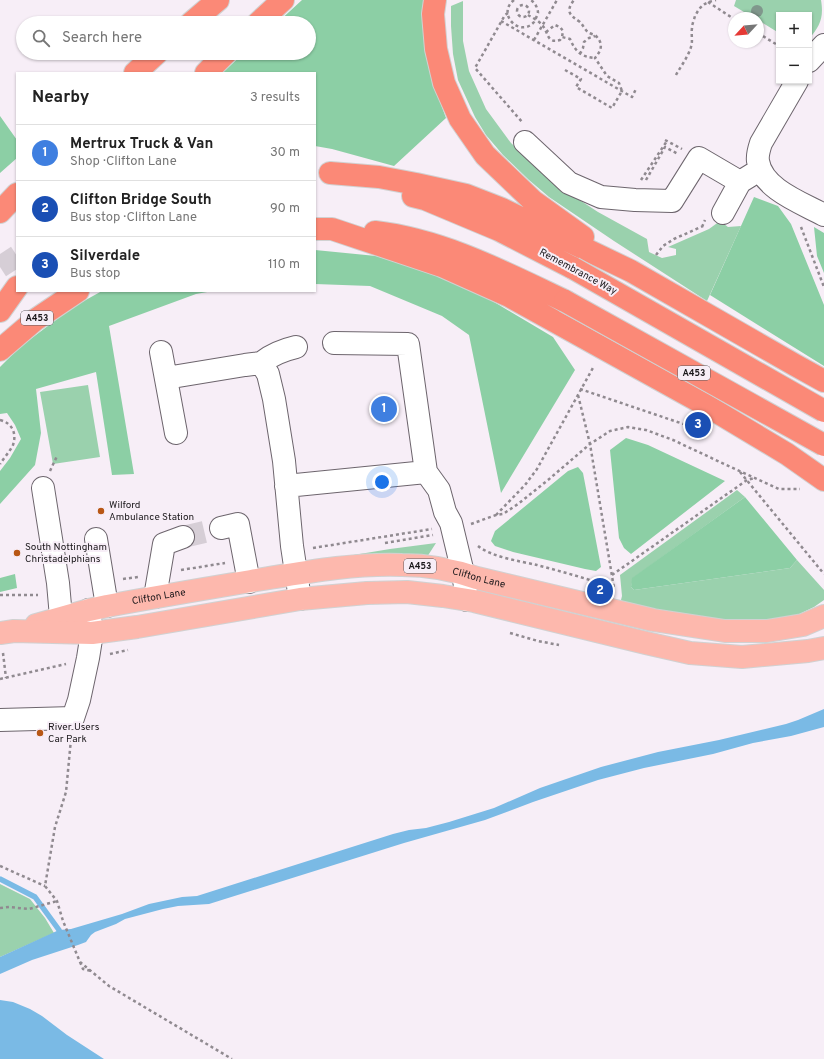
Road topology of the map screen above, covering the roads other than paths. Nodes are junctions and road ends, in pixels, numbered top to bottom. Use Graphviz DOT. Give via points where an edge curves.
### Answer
graph roads {
  1 [pos="218,0"];
  2 [pos="283,0"];
  3 [pos="435,0"];
  4 [pos="199,16"];
  5 [pos="266,16"];
  6 [pos="824,45"];
  7 [pos="812,58"];
  8 [pos="149,60"];
  9 [pos="219,60"];
  10 [pos="136,72"];
  11 [pos="207,72"];
  12 [pos="795,84"];
  13 [pos="525,142"];
  14 [pos="761,169"];
  15 [pos="322,172"];
  16 [pos="16,179"];
  17 [pos="740,182"];
  18 [pos="0,192"];
  19 [pos="16,195"];
  20 [pos="0,212"];
  21 [pos="723,213"];
  22 [pos="824,215"];
  23 [pos="323,229"];
  24 [pos="631,271"];
  25 [pos="16,276"];
  26 [pos="16,288"];
  27 [pos="0,292"];
  28 [pos="77,292"];
  29 [pos="0,311"];
  30 [pos="334,343"];
  31 [pos="296,347"];
  32 [pos="0,350"];
  33 [pos="161,352"];
  34 [pos="261,364"];
  35 [pos="166,378"];
  36 [pos="824,381"];
  37 [pos="824,411"];
  38 [pos="176,434"];
  39 [pos="824,445"];
  40 [pos="426,472"];
  41 [pos="815,485"];
  42 [pos="286,486"];
  43 [pos="43,488"];
  44 [pos="221,528"];
  45 [pos="184,537"];
  46 [pos="96,539"];
  47 [pos="463,573"];
  48 [pos="296,574"];
  49 [pos="249,582"];
  50 [pos="155,597"];
  51 [pos="300,599"];
  52 [pos="467,600"];
  53 [pos="98,608"];
  54 [pos="824,616"];
  55 [pos="61,618"];
  56 [pos="7,632"];
  57 [pos="92,633"];
  58 [pos="824,648"];
  59 [pos="0,720"];
  1 -- 4 [label="highway"];
  2 -- 5 [label="highway"];
  3 -- 24 [label="highway" via="433,14 436,49 444,83 460,119 485,155 533,201"];
  6 -- 7 [label="street"];
  8 -- 10 [label="highway"];
  9 -- 11 [label="highway"];
  12 -- 14 [label="street" via="761,143 758,162"];
  13 -- 17 [label="street" via="569,183 601,197 672,201 699,158"];
  14 -- 17 [label="street"];
  14 -- 22 [label="street" via="764,176 781,192"];
  15 -- 24 [label="highway" via="379,177 466,195 502,209"];
  15 -- 37 [label="highway, Remembrance Way, bridge" via="425,199 499,230 573,268"];
  16 -- 18 [label="highway"];
  17 -- 21 [label="street"];
  19 -- 20 [label="highway"];
  23 -- 39 [label="highway, A453, bridge" via="399,236 455,252 497,269 565,302"];
  23 -- 41 [label="highway" via="442,266 509,296 709,407 787,454"];
  24 -- 36 [label="highway"];
  25 -- 27 [label="highway"];
  26 -- 29 [label="highway"];
  28 -- 32 [label="highway, A453" via="35,320"];
  30 -- 40 [label="street" via="408,344"];
  31 -- 34 [label="street" via="278,352"];
  33 -- 35 [label="street"];
  34 -- 35 [label="street"];
  34 -- 42 [label="street" via="268,374 274,399"];
  35 -- 38 [label="street"];
  40 -- 42 [label="street"];
  40 -- 47 [label="street" via="439,490 451,523"];
  42 -- 48 [label="street"];
  43 -- 55 [label="street"];
  44 -- 49 [label="street" via="238,524"];
  45 -- 50 [label="street" via="164,544"];
  46 -- 53 [label="street"];
  47 -- 48 [label="main road, Clifton Lane / A453" via="427,567 374,565"];
  47 -- 52 [label="street"];
  47 -- 54 [label="main road, Clifton Lane / A453" via="653,620 725,630 767,631 803,625"];
  48 -- 49 [label="main road, Clifton Lane / A453"];
  48 -- 51 [label="street"];
  49 -- 50 [label="main road, Clifton Lane / A453"];
  50 -- 53 [label="main road, Clifton Lane / A453"];
  51 -- 52 [label="main road, Clifton Lane / A453" via="407,592"];
  51 -- 57 [label="main road, Clifton Lane / A453"];
  52 -- 58 [label="main road, Clifton Lane / A453" via="690,653 742,657 808,652"];
  53 -- 55 [label="main road, Clifton Lane / A453"];
  53 -- 57 [label="street"];
  55 -- 56 [label="main road, Clifton Lane / A453"];
  56 -- 57 [label="main road, Clifton Lane / A453"];
  57 -- 59 [label="street" via="73,718"];
}
